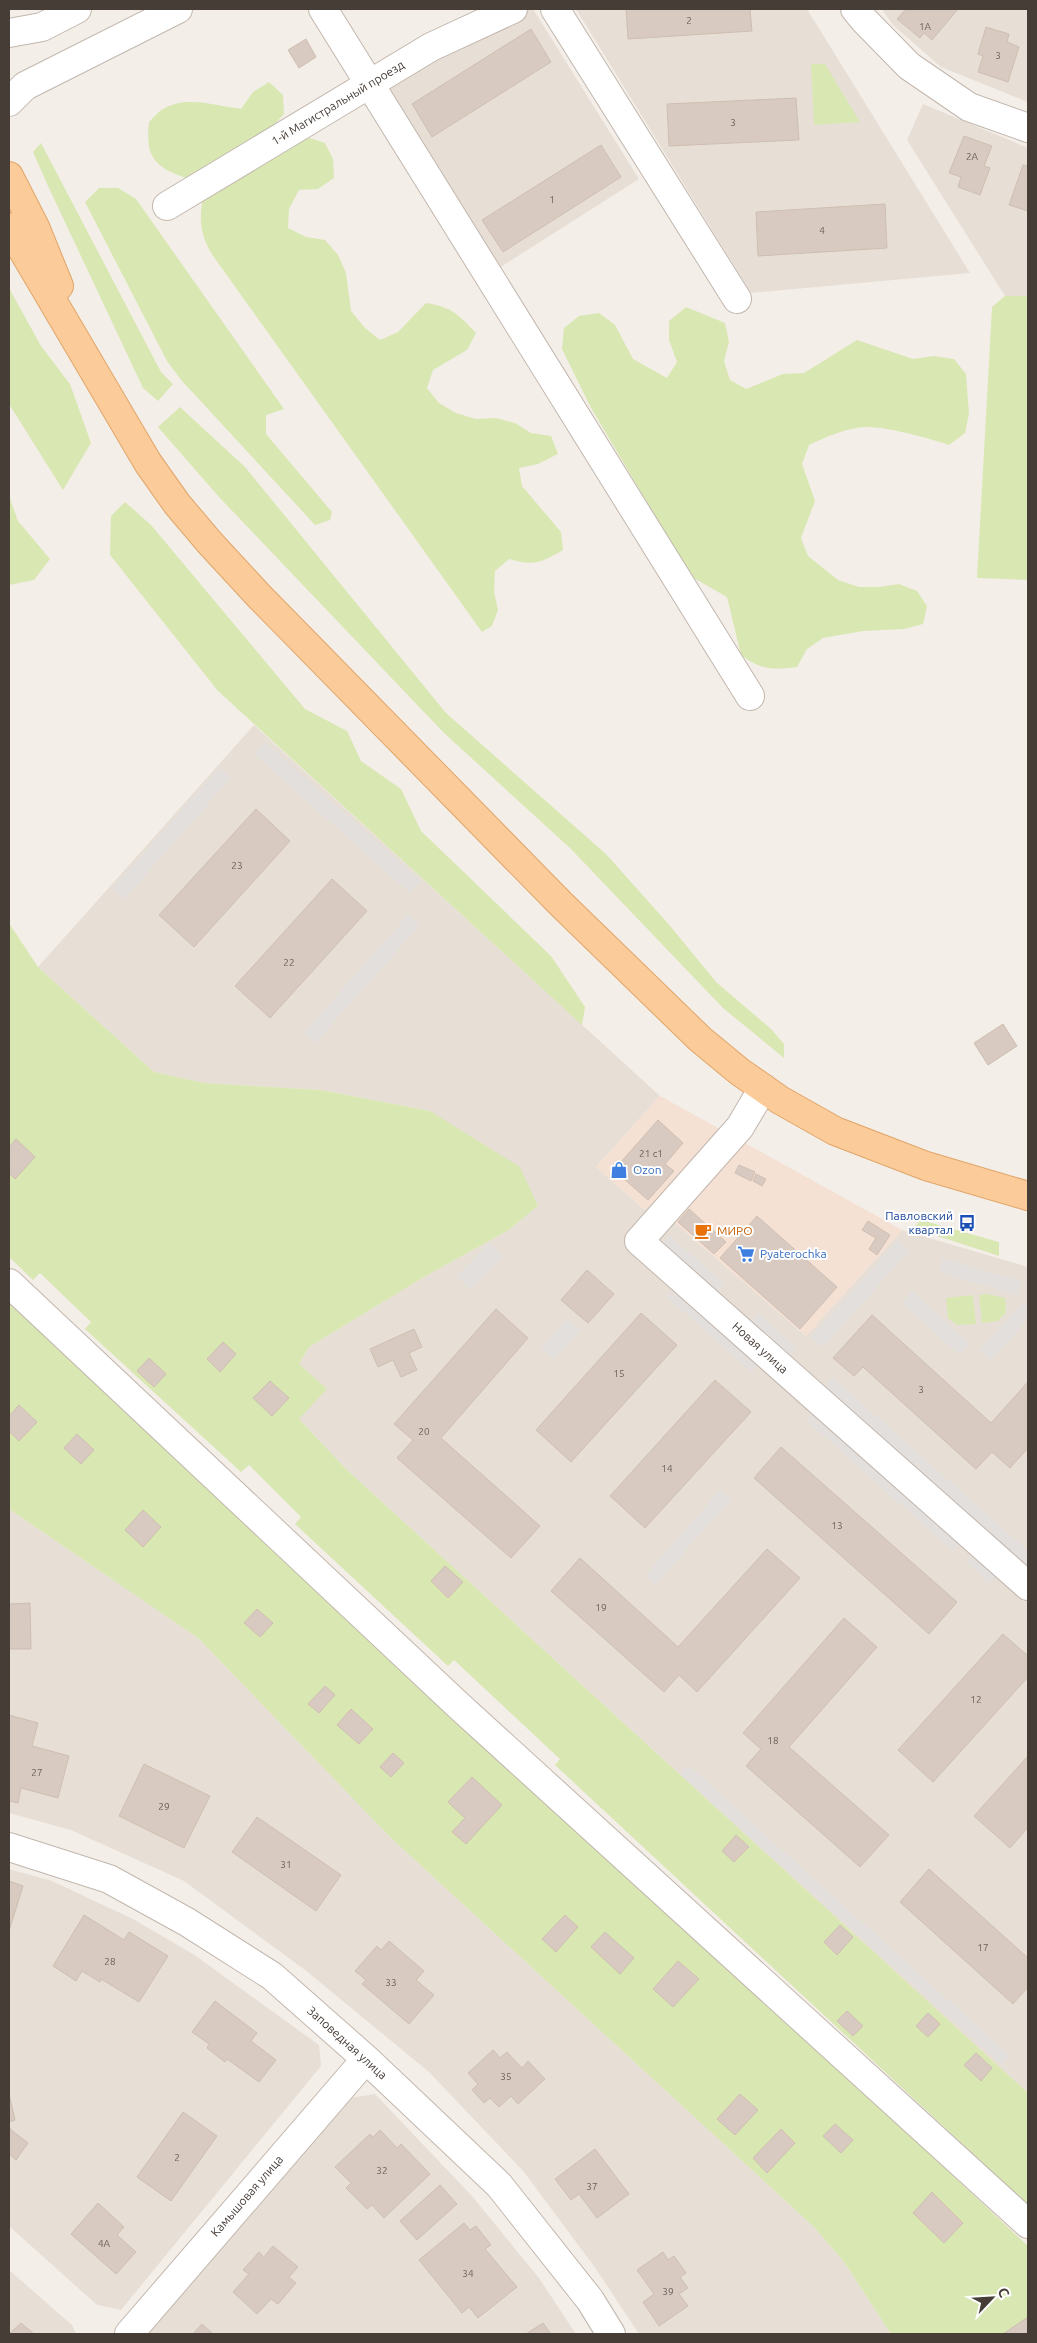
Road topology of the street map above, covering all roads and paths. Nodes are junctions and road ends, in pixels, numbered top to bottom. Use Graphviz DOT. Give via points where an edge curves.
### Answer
graph roads {
  1 [pos="77,9"];
  2 [pos="178,9"];
  3 [pos="323,9"];
  4 [pos="513,9"];
  5 [pos="556,9"];
  6 [pos="855,9"];
  7 [pos="9,33"];
  8 [pos="369,84"];
  9 [pos="9,102"];
  10 [pos="1028,128"];
  11 [pos="9,176"];
  12 [pos="167,206"];
  13 [pos="9,227"];
  14 [pos="737,300"];
  15 [pos="87,357"];
  16 [pos="750,696"];
  17 [pos="763,1088"];
  18 [pos="1028,1196"];
  19 [pos="9,1283"];
  20 [pos="1028,1586"];
  21 [pos="9,1846"];
  22 [pos="366,2059"];
  23 [pos="1028,2224"];
  24 [pos="129,2334"];
  25 [pos="611,2334"];
  1 -- 7 [label="street" via="42,26"];
  2 -- 9 [label="street" via="25,86"];
  3 -- 8 [label="street"];
  4 -- 8 [label="street, 1-й Магистральный проезд" via="431,47"];
  5 -- 14 [label="street"];
  6 -- 10 [label="street" via="916,71 969,107"];
  8 -- 12 [label="street, 1-й Магистральный проезд"];
  8 -- 16 [label="street"];
  11 -- 15 [label="main road" via="35,227"];
  13 -- 15 [label="main road"];
  15 -- 17 [label="main road" via="124,423 177,504 259,596 561,904 700,1040"];
  17 -- 18 [label="main road" via="835,1131 876,1148"];
  17 -- 20 [label="street, Новая улица" via="740,1127 639,1241"];
  19 -- 23 [label="street" via="458,1705"];
  21 -- 22 [label="street, Заповедная улица" via="108,1878 188,1922 272,1976"];
  22 -- 24 [label="street, Камышовая улица"];
  22 -- 25 [label="street, Заповедная улица" via="499,2185 590,2300"];
}
